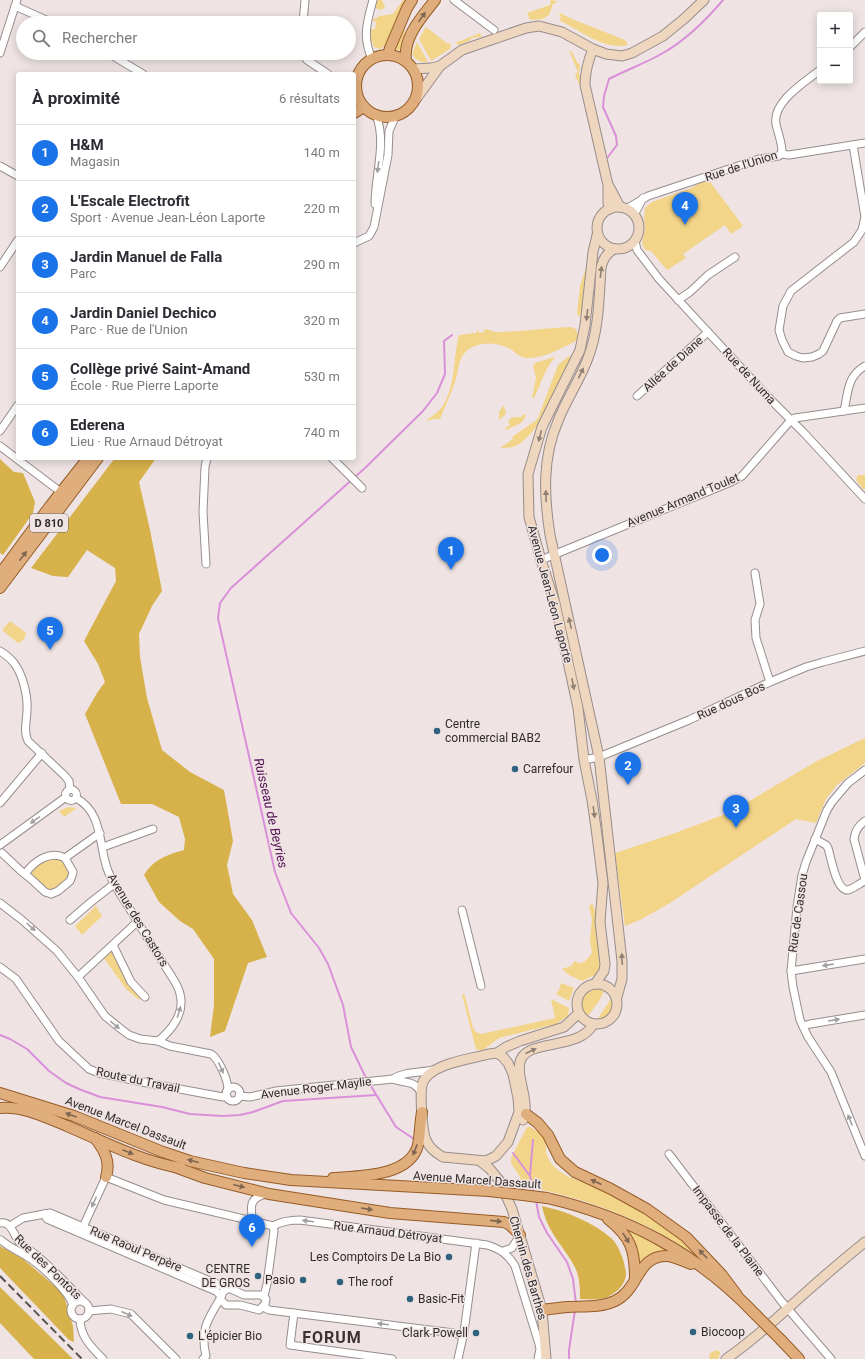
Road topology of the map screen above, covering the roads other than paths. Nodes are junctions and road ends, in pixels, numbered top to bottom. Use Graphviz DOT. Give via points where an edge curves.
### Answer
graph roads {
  1 [pos="305,0"];
  2 [pos="373,0"];
  3 [pos="412,0"];
  4 [pos="435,0"];
  5 [pos="454,0"];
  6 [pos="704,0"];
  7 [pos="16,3"];
  8 [pos="40,16"];
  9 [pos="304,16"];
  10 [pos="0,27"];
  11 [pos="8,29"];
  12 [pos="494,30"];
  13 [pos="865,32"];
  14 [pos="853,43"];
  15 [pos="593,49"];
  16 [pos="0,53"];
  17 [pos="388,55"];
  18 [pos="372,59"];
  19 [pos="120,60"];
  20 [pos="307,60"];
  21 [pos="406,61"];
  22 [pos="440,66"];
  23 [pos="414,69"];
  24 [pos="140,72"];
  25 [pos="325,72"];
  26 [pos="817,72"];
  27 [pos="356,85"];
  28 [pos="356,93"];
  29 [pos="416,100"];
  30 [pos="370,112"];
  31 [pos="356,113"];
  32 [pos="395,117"];
  33 [pos="865,144"];
  34 [pos="389,145"];
  35 [pos="853,145"];
  36 [pos="380,146"];
  37 [pos="781,154"];
  38 [pos="0,166"];
  39 [pos="16,175"];
  40 [pos="384,177"];
  41 [pos="608,185"];
  42 [pos="375,188"];
  43 [pos="644,198"];
  44 [pos="623,208"];
  45 [pos="610,209"];
  46 [pos="634,215"];
  47 [pos="374,227"];
  48 [pos="598,234"];
  49 [pos="862,237"];
  50 [pos="356,241"];
  51 [pos="16,243"];
  52 [pos="634,246"];
  53 [pos="614,249"];
  54 [pos="735,257"];
  55 [pos="0,267"];
  56 [pos="678,300"];
  57 [pos="865,314"];
  58 [pos="708,332"];
  59 [pos="865,366"];
  60 [pos="637,396"];
  61 [pos="16,408"];
  62 [pos="865,408"];
  63 [pos="844,411"];
  64 [pos="791,420"];
  65 [pos="0,430"];
  66 [pos="0,446"];
  67 [pos="16,458"];
  68 [pos="18,460"];
  69 [pos="87,460"];
  70 [pos="96,460"];
  71 [pos="207,460"];
  72 [pos="334,460"];
  73 [pos="362,488"];
  74 [pos="62,493"];
  75 [pos="865,499"];
  76 [pos="555,553"];
  77 [pos="541,560"];
  78 [pos="206,564"];
  79 [pos="755,573"];
  80 [pos="0,574"];
  81 [pos="0,588"];
  82 [pos="0,651"];
  83 [pos="865,652"];
  84 [pos="770,682"];
  85 [pos="42,753"];
  86 [pos="599,757"];
  87 [pos="584,760"];
  88 [pos="865,770"];
  89 [pos="70,789"];
  90 [pos="66,797"];
  91 [pos="76,798"];
  92 [pos="0,803"];
  93 [pos="865,821"];
  94 [pos="153,829"];
  95 [pos="100,833"];
  96 [pos="816,839"];
  97 [pos="1,846"];
  98 [pos="103,847"];
  99 [pos="65,858"];
  100 [pos="25,874"];
  101 [pos="865,880"];
  102 [pos="114,884"];
  103 [pos="0,903"];
  104 [pos="462,910"];
  105 [pos="70,920"];
  106 [pos="137,922"];
  107 [pos="113,945"];
  108 [pos="865,959"];
  109 [pos="0,967"];
  110 [pos="791,971"];
  111 [pos="78,977"];
  112 [pos="595,984"];
  113 [pos="481,986"];
  114 [pos="145,997"];
  115 [pos="617,997"];
  116 [pos="579,1013"];
  117 [pos="865,1015"];
  118 [pos="593,1024"];
  119 [pos="804,1026"];
  120 [pos="158,1042"];
  121 [pos="497,1053"];
  122 [pos="439,1068"];
  123 [pos="393,1079"];
  124 [pos="421,1092"];
  125 [pos="0,1093"];
  126 [pos="227,1093"];
  127 [pos="239,1096"];
  128 [pos="0,1108"];
  129 [pos="422,1112"];
  130 [pos="526,1114"];
  131 [pos="95,1138"];
  132 [pos="503,1149"];
  133 [pos="669,1154"];
  134 [pos="865,1156"];
  135 [pos="480,1161"];
  136 [pos="175,1167"];
  137 [pos="244,1174"];
  138 [pos="106,1176"];
  139 [pos="291,1180"];
  140 [pos="499,1180"];
  141 [pos="269,1194"];
  142 [pos="598,1212"];
  143 [pos="44,1214"];
  144 [pos="254,1222"];
  145 [pos="0,1223"];
  146 [pos="273,1226"];
  147 [pos="83,1227"];
  148 [pos="11,1229"];
  149 [pos="520,1235"];
  150 [pos="1,1240"];
  151 [pos="865,1242"];
  152 [pos="476,1243"];
  153 [pos="503,1252"];
  154 [pos="702,1268"];
  155 [pos="635,1280"];
  156 [pos="227,1289"];
  157 [pos="737,1295"];
  158 [pos="264,1296"];
  159 [pos="220,1298"];
  160 [pos="84,1302"];
  161 [pos="73,1305"];
  162 [pos="263,1307"];
  163 [pos="788,1308"];
  164 [pos="542,1310"];
  165 [pos="89,1311"];
  166 [pos="294,1313"];
  167 [pos="80,1319"];
  168 [pos="463,1336"];
  169 [pos="205,1358"];
  170 [pos="103,1359"];
  171 [pos="176,1359"];
  172 [pos="392,1359"];
  173 [pos="458,1359"];
  174 [pos="538,1359"];
  175 [pos="546,1359"];
  176 [pos="727,1359"];
  177 [pos="799,1359"];
  178 [pos="831,1359"];
  1 -- 9 [label="street"];
  2 -- 18 [label="street" via="366,30 366,42"];
  3 -- 17 [label="main road"];
  21 -- 4 [label="main road, one-way" via="405,52 410,35"];
  5 -- 12 [label="street"];
  6 -- 15 [label="street" via="663,36 632,53 612,55"];
  7 -- 8 [label="street"];
  7 -- 11 [label="street"];
  10 -- 11 [label="street"];
  11 -- 16 [label="street"];
  13 -- 14 [label="street"];
  15 -- 22 [label="street" via="562,32 539,26 462,50"];
  15 -- 41 [label="street" via="587,64 586,85"];
  17 -- 18 [label="main road"];
  17 -- 21 [label="main road" via="398,56"];
  18 -- 27 [label="main road" via="360,70"];
  19 -- 24 [label="street"];
  20 -- 25 [label="street"];
  21 -- 23 [label="main road"];
  22 -- 23 [label="street"];
  22 -- 29 [label="street"];
  23 -- 29 [label="main road" via="419,90"];
  26 -- 37 [label="street, Rue de l'Union" via="793,92 779,110 776,124 782,147"];
  28 -- 30 [label="main road"];
  29 -- 32 [label="main road" via="410,108"];
  30 -- 31 [label="main road"];
  30 -- 32 [label="main road" via="387,118"];
  30 -- 36 [label="street" via="380,125"];
  32 -- 34 [label="street" via="389,131"];
  33 -- 35 [label="street"];
  34 -- 36 [label="street"];
  34 -- 40 [label="street"];
  35 -- 37 [label="street"];
  35 -- 49 [label="street" via="865,217"];
  36 -- 42 [label="street, one-way"];
  37 -- 43 [label="street, Rue de l'Union"];
  38 -- 39 [label="street"];
  40 -- 42 [label="street"];
  40 -- 47 [label="street"];
  41 -- 44 [label="street"];
  41 -- 45 [label="street"];
  42 -- 47 [label="street"];
  43 -- 44 [label="street, Rue de l'Union"];
  43 -- 46 [label="street"];
  44 -- 45 [label="street"];
  44 -- 46 [label="street"];
  45 -- 48 [label="street" via="600,216"];
  46 -- 52 [label="street" via="639,232"];
  47 -- 50 [label="street" via="369,236"];
  48 -- 53 [label="street" via="604,244"];
  48 -- 77 [label="street, Avenue Jean-Léon Laporte, one-way" via="593,252 582,343 576,361 542,427 528,474 529,517"];
  49 -- 57 [label="street" via="791,291 783,306 779,330 788,352 803,358 812,357 823,350 840,318"];
  51 -- 55 [label="street"];
  52 -- 53 [label="street"];
  52 -- 56 [label="street, Rue de Numa"];
  76 -- 53 [label="street, Avenue Jean-Léon Laporte, one-way" via="545,500 550,443 588,358 596,327 603,259"];
  54 -- 56 [label="street"];
  56 -- 58 [label="street, Rue de Numa"];
  58 -- 60 [label="street, Allée de Diane"];
  58 -- 64 [label="street, Rue de Numa"];
  59 -- 63 [label="street" via="852,377"];
  61 -- 65 [label="street"];
  62 -- 63 [label="street"];
  63 -- 64 [label="street"];
  64 -- 75 [label="street, Rue de Numa"];
  64 -- 76 [label="street, Avenue Armand Toulet" via="742,476"];
  66 -- 67 [label="street"];
  68 -- 74 [label="street"];
  69 -- 74 [label="main road, D 810"];
  81 -- 70 [label="main road, D 810, one-way"];
  71 -- 78 [label="street" via="202,512"];
  72 -- 73 [label="street"];
  74 -- 80 [label="main road, D 810"];
  76 -- 77 [label="street, Avenue Armand Toulet"];
  86 -- 76 [label="street, Avenue Jean-Léon Laporte, one-way"];
  77 -- 87 [label="street, Avenue Jean-Léon Laporte, one-way" via="555,603 578,708"];
  79 -- 84 [label="street" via="760,604 755,620 756,638"];
  82 -- 85 [label="street" via="14,663 22,680 27,702 25,734 28,741"];
  83 -- 84 [label="street, Rue dous Bos" via="824,662"];
  84 -- 86 [label="street, Rue dous Bos" via="689,720"];
  85 -- 89 [label="street" via="69,781"];
  85 -- 92 [label="street"];
  86 -- 87 [label="street, Rue dous Bos"];
  115 -- 86 [label="street, Avenue Jean-Léon Laporte, one-way" via="622,979 622,961"];
  87 -- 112 [label="street, Avenue Jean-Léon Laporte, one-way" via="603,883 600,922 605,964 604,971"];
  88 -- 96 [label="street, Rue de Cassou" via="837,795 827,810"];
  89 -- 90 [label="street" via="66,792"];
  89 -- 91 [label="street" via="76,791"];
  90 -- 91 [label="street" via="70,800"];
  90 -- 97 [label="street, one-way"];
  91 -- 95 [label="street, Avenue des Castors" via="93,814"];
  93 -- 101 [label="street" via="858,828 854,839"];
  94 -- 98 [label="street"];
  95 -- 98 [label="street, Avenue des Castors"];
  95 -- 99 [label="street"];
  96 -- 101 [label="street" via="828,848 840,886 847,890"];
  96 -- 110 [label="street, Rue de Cassou" via="802,875"];
  97 -- 100 [label="street"];
  98 -- 102 [label="street, Avenue des Castors" via="105,863"];
  99 -- 100 [label="street" via="47,856 30,867"];
  99 -- 100 [label="street" via="72,876 58,891 50,894 45,892"];
  102 -- 105 [label="street"];
  102 -- 106 [label="street, Avenue des Castors"];
  103 -- 111 [label="street, one-way" via="50,944"];
  104 -- 113 [label="street"];
  106 -- 107 [label="street"];
  120 -- 106 [label="street, Avenue des Castors, one-way" via="176,1021 182,1002 172,977"];
  107 -- 111 [label="street"];
  107 -- 114 [label="street" via="131,982"];
  108 -- 110 [label="street, one-way"];
  109 -- 126 [label="street, Route du Travail" via="16,979 59,1041 89,1069 223,1097"];
  110 -- 119 [label="street, Rue de Cassou" via="795,1001"];
  111 -- 120 [label="street, one-way" via="114,1024 130,1035"];
  112 -- 115 [label="street" via="607,986"];
  112 -- 116 [label="street" via="581,992 577,1003"];
  115 -- 118 [label="street" via="616,1013 613,1018 604,1023"];
  116 -- 118 [label="street"];
  116 -- 121 [label="street" via="564,1027 520,1041"];
  119 -- 117 [label="street, one-way"];
  130 -- 118 [label="street, one-way" via="519,1070 524,1054 575,1039 585,1034"];
  134 -- 119 [label="street, Rue de Cassou, one-way" via="830,1072"];
  120 -- 126 [label="street, one-way" via="216,1057 226,1080"];
  121 -- 122 [label="street"];
  121 -- 132 [label="street" via="508,1063 513,1074 519,1112"];
  122 -- 123 [label="street, Avenue Roger Maylie"];
  122 -- 124 [label="street" via="424,1080"];
  123 -- 124 [label="street, Avenue Roger Maylie" via="415,1084"];
  123 -- 127 [label="street, Avenue Roger Maylie" via="276,1091 250,1097"];
  124 -- 129 [label="street"];
  137 -- 125 [label="main road, Avenue Marcel Dassault, one-way" via="190,1161 74,1116"];
  126 -- 127 [label="street" via="230,1099 234,1100"];
  126 -- 127 [label="street" via="234,1087"];
  128 -- 131 [label="main road, Avenue Marcel Dassault" via="11,1107 34,1112"];
  129 -- 135 [label="street" via="426,1141 433,1150 443,1157"];
  129 -- 139 [label="main road, one-way" via="418,1146 413,1156 398,1168 359,1176"];
  130 -- 132 [label="street" via="514,1137"];
  157 -- 130 [label="main road, one-way" via="686,1236 647,1209 575,1172 560,1159 545,1131"];
  131 -- 136 [label="main road, Avenue Marcel Dassault, one-way" via="145,1159"];
  131 -- 138 [label="main road" via="108,1157"];
  132 -- 135 [label="street" via="491,1159"];
  132 -- 140 [label="street, Chemin des Barthes" via="495,1161"];
  133 -- 163 [label="street, Impasse de la Plaine"];
  135 -- 140 [label="street, Chemin des Barthes"];
  136 -- 137 [label="main road, Avenue Marcel Dassault" via="220,1175"];
  136 -- 141 [label="main road, one-way" via="205,1178"];
  137 -- 139 [label="main road, Avenue Marcel Dassault"];
  138 -- 144 [label="street, Rue Arnaud Détroyat" via="164,1200"];
  138 -- 147 [label="street, one-way"];
  139 -- 142 [label="main road, Avenue Marcel Dassault, bridge" via="489,1191 546,1198"];
  140 -- 149 [label="street, Chemin des Barthes"];
  141 -- 144 [label="street" via="260,1195 255,1199 251,1209"];
  141 -- 149 [label="main road, one-way" via="390,1213 504,1222"];
  142 -- 154 [label="main road, Avenue Marcel Dassault" via="668,1244"];
  142 -- 155 [label="main road, one-way" via="627,1237 634,1256"];
  143 -- 147 [label="street, Rue Raoul Perpère" via="50,1213"];
  143 -- 148 [label="street, Rue Raoul Perpère" via="22,1218"];
  143 -- 159 [label="street, Rue Raoul Perpère" via="47,1219 216,1291"];
  144 -- 146 [label="street, Rue Arnaud Détroyat"];
  145 -- 148 [label="street" via="5,1223"];
  152 -- 146 [label="street, Rue Arnaud Détroyat, one-way" via="300,1220 281,1222"];
  146 -- 158 [label="street"];
  147 -- 156 [label="street, Rue Raoul Perpère"];
  148 -- 150 [label="street, Rue Raoul Perpère" via="11,1235"];
  148 -- 160 [label="street, Rue des Pontots" via="15,1238"];
  149 -- 153 [label="street" via="512,1248"];
  149 -- 164 [label="street, Chemin des Barthes"];
  150 -- 161 [label="street, Rue des Pontots" via="33,1260 69,1296"];
  151 -- 163 [label="street"];
  152 -- 153 [label="street, Rue Arnaud Détroyat"];
  152 -- 168 [label="street"];
  153 -- 174 [label="street" via="512,1261 518,1274 539,1344"];
  154 -- 155 [label="main road" via="669,1256 659,1257 644,1266"];
  154 -- 157 [label="main road, Avenue Marcel Dassault"];
  155 -- 164 [label="main road" via="624,1295 603,1305"];
  156 -- 158 [label="street, Rue Raoul Perpère" via="244,1295"];
  156 -- 159 [label="street"];
  157 -- 177 [label="main road, Avenue Marcel Dassault, bridge"];
  158 -- 162 [label="street" via="266,1301"];
  159 -- 162 [label="street, Rue Raoul Perpère" via="226,1305 240,1305 259,1310"];
  159 -- 169 [label="street" via="203,1335"];
  160 -- 161 [label="street" via="79,1301"];
  160 -- 165 [label="street" via="88,1305"];
  161 -- 167 [label="street" via="73,1315"];
  162 -- 166 [label="street, Rue Raoul Perpère"];
  163 -- 176 [label="street"];
  163 -- 178 [label="street, Impasse de la Plaine"];
  164 -- 175 [label="street, Chemin des Barthes"];
  165 -- 167 [label="street"];
  165 -- 171 [label="street, Rue des Pontots, one-way" via="111,1309 131,1314"];
  168 -- 166 [label="street, Rue Raoul Perpère, one-way"];
  166 -- 172 [label="street" via="290,1345"];
  167 -- 170 [label="street" via="82,1334"];
  168 -- 173 [label="street"];
}
